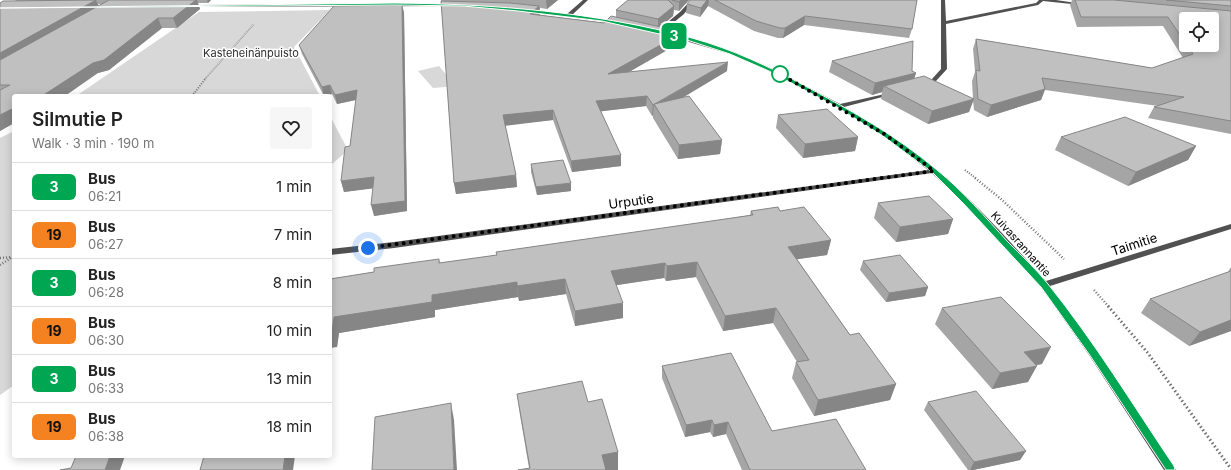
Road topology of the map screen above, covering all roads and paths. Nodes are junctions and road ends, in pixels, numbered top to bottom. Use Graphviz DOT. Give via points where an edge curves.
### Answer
graph roads {
  1 [pos="586,0"];
  2 [pos="693,0"];
  3 [pos="943,0"];
  4 [pos="1041,0"];
  5 [pos="1044,0"];
  6 [pos="397,2"];
  7 [pos="1083,4"];
  8 [pos="273,5"];
  9 [pos="455,5"];
  10 [pos="181,6"];
  11 [pos="526,10"];
  12 [pos="569,15"];
  13 [pos="622,23"];
  14 [pos="943,23"];
  15 [pos="920,86"];
  16 [pos="898,92"];
  17 [pos="193,94"];
  18 [pos="839,106"];
  19 [pos="934,171"];
  20 [pos="1231,226"];
  21 [pos="332,252"];
  22 [pos="12,256"];
  23 [pos="12,257"];
  24 [pos="0,258"];
  25 [pos="0,265"];
  26 [pos="1044,285"];
  27 [pos="1170,470"];
  1 -- 12 [label="street"];
  2 -- 18 [label="street, Kuivasrannantie" via="682,13 655,31 732,53 771,70"];
  3 -- 14 [label="street"];
  4 -- 14 [label="street" via="1038,4"];
  5 -- 7 [label="street"];
  6 -- 8 [label="street"];
  6 -- 9 [label="street"];
  8 -- 10 [label="street"];
  8 -- 17 [label="path" via="238,39"];
  11 -- 12 [label="street"];
  12 -- 13 [label="street"];
  14 -- 15 [label="street" via="944,69 934,80"];
  16 -- 18 [label="street"];
  18 -- 19 [label="street, Kuivasrannantie" via="886,135"];
  19 -- 21 [label="street, Urputie"];
  19 -- 26 [label="street, Kuivasrannantie" via="977,211"];
  20 -- 26 [label="street, Taimitie"];
  22 -- 24 [label="path"];
  23 -- 25 [label="path"];
  26 -- 27 [label="street, Kuivasrannantie"];
}
